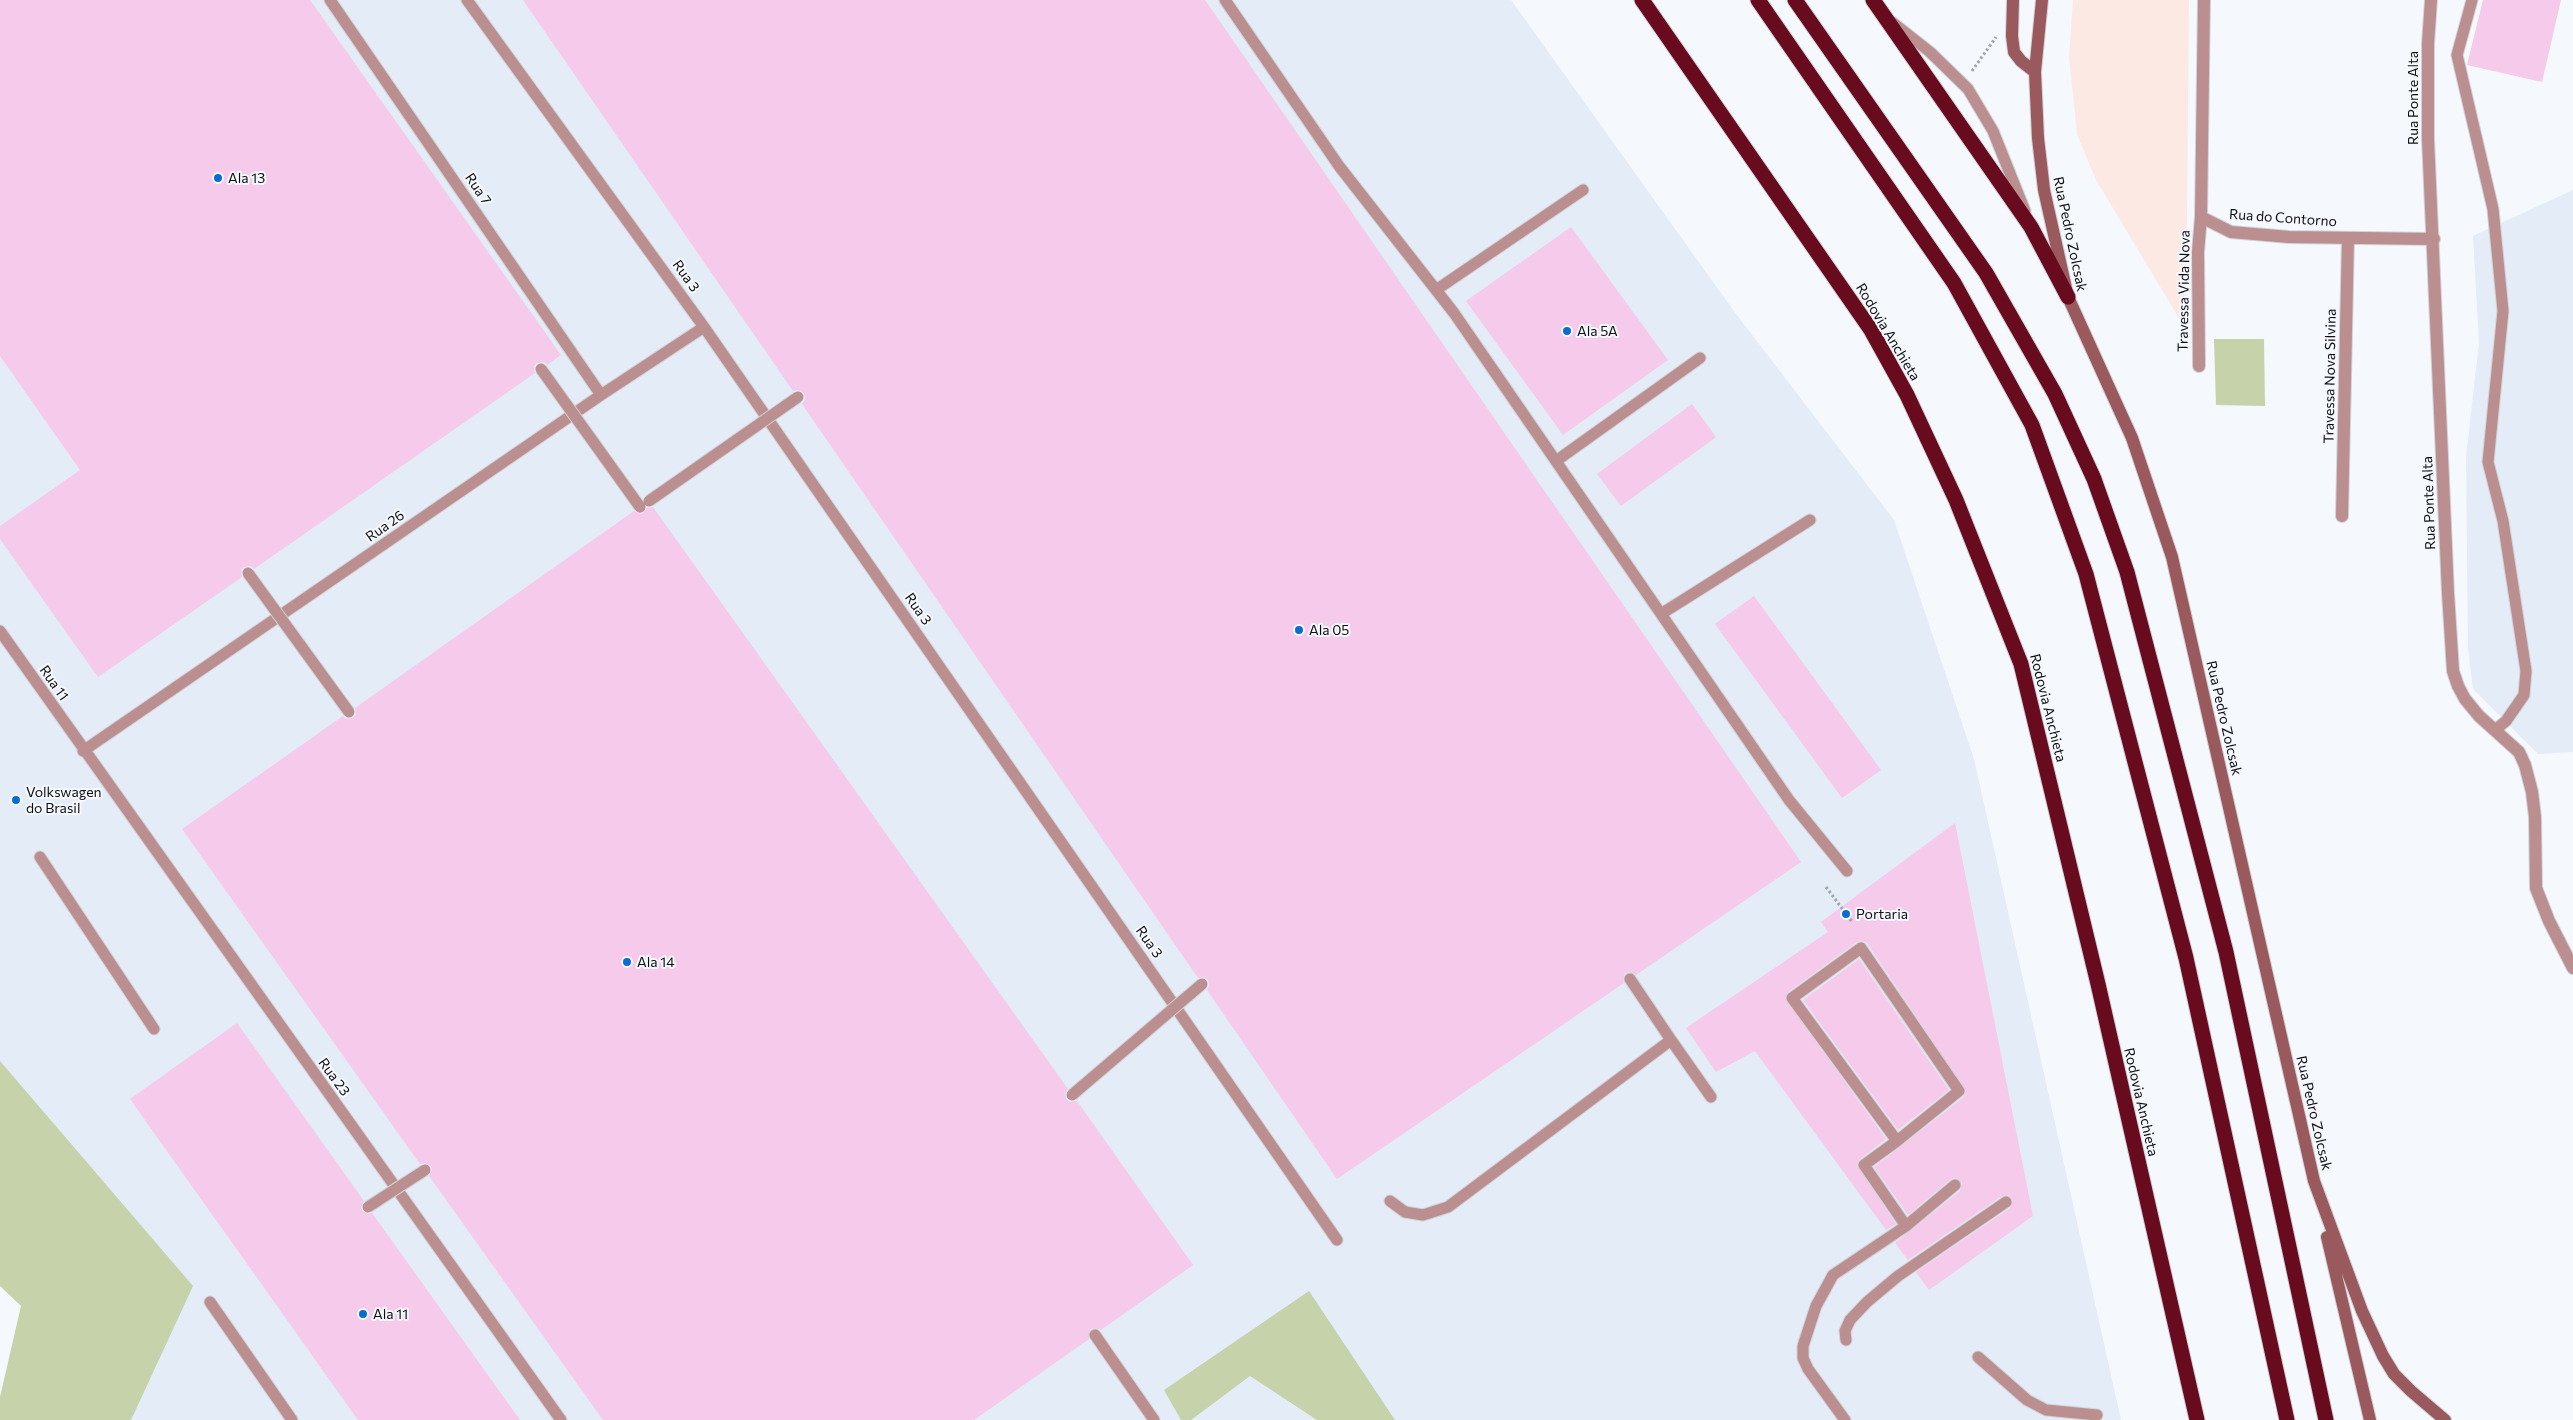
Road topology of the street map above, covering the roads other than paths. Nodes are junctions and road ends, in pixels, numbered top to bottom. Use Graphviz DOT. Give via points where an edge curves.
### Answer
graph roads {
  1 [pos="330,0"];
  2 [pos="467,0"];
  3 [pos="1225,0"];
  4 [pos="1642,0"];
  5 [pos="1758,0"];
  6 [pos="1795,0"];
  7 [pos="1873,0"];
  8 [pos="2013,0"];
  9 [pos="2042,0"];
  10 [pos="2204,0"];
  11 [pos="2432,0"];
  12 [pos="2472,0"];
  13 [pos="1884,16"];
  14 [pos="2035,72"];
  15 [pos="1583,190"];
  16 [pos="2201,217"];
  17 [pos="2031,227"];
  18 [pos="2348,238"];
  19 [pos="2434,239"];
  20 [pos="1436,290"];
  21 [pos="2068,297"];
  22 [pos="704,327"];
  23 [pos="1700,358"];
  24 [pos="2199,366"];
  25 [pos="541,369"];
  26 [pos="601,395"];
  27 [pos="798,398"];
  28 [pos="1556,461"];
  29 [pos="2342,516"];
  30 [pos="1810,520"];
  31 [pos="248,573"];
  32 [pos="1661,614"];
  33 [pos="0,631"];
  34 [pos="349,712"];
  35 [pos="2495,730"];
  36 [pos="83,751"];
  37 [pos="40,857"];
  38 [pos="1847,871"];
  39 [pos="2573,968"];
  40 [pos="1630,979"];
  41 [pos="1202,984"];
  42 [pos="154,1029"];
  43 [pos="1670,1040"];
  44 [pos="1072,1095"];
  45 [pos="1711,1097"];
  46 [pos="1897,1141"];
  47 [pos="424,1170"];
  48 [pos="2314,1181"];
  49 [pos="1955,1184"];
  50 [pos="1390,1201"];
  51 [pos="2006,1202"];
  52 [pos="368,1207"];
  53 [pos="1906,1226"];
  54 [pos="1337,1240"];
  55 [pos="210,1302"];
  56 [pos="1095,1335"];
  57 [pos="1846,1340"];
  58 [pos="1978,1357"];
  59 [pos="2097,1415"];
  60 [pos="292,1420"];
  61 [pos="560,1420"];
  62 [pos="1154,1420"];
  63 [pos="1844,1420"];
  64 [pos="2197,1420"];
  65 [pos="2287,1420"];
  66 [pos="2326,1420"];
  67 [pos="2370,1420"];
  68 [pos="2445,1420"];
  1 -- 26 [label="lane, Rua 7"];
  2 -- 22 [label="lane, Rua 3"];
  3 -- 20 [label="lane" via="1339,166"];
  4 -- 64 [label="highway, Rodovia Anchieta" via="1871,330 1907,395 1956,500 2021,664"];
  5 -- 65 [label="highway" via="1954,283 2032,425 2086,574 2186,958"];
  6 -- 66 [label="highway" via="1986,273 2055,394 2094,480 2127,572 2226,952"];
  7 -- 13 [label="highway"];
  8 -- 14 [label="main road" via="2014,52"];
  9 -- 14 [label="main road, Rua Pedro Zolcsak"];
  10 -- 16 [label="street"];
  11 -- 19 [label="street, Rua Ponte Alta" via="2427,101"];
  12 -- 35 [label="lane" via="2457,55 2493,210 2503,311 2488,462 2503,521 2526,671 2524,695 2506,721"];
  13 -- 17 [label="highway"];
  13 -- 17 [label="lane" via="1964,84 1993,131"];
  14 -- 21 [label="main road, Rua Pedro Zolcsak" via="2044,190"];
  15 -- 20 [label="lane"];
  16 -- 18 [label="street, Rua do Contorno" via="2231,232"];
  16 -- 24 [label="street, Travessa Vida Nova" via="2198,252"];
  17 -- 21 [label="highway"];
  18 -- 19 [label="street, Rua do Contorno"];
  18 -- 29 [label="street, Travessa Nova Silvina"];
  19 -- 35 [label="street, Rua Ponte Alta" via="2454,671 2465,699"];
  20 -- 28 [label="lane"];
  21 -- 48 [label="main road, Rua Pedro Zolcsak" via="2132,438 2172,557"];
  22 -- 26 [label="lane, Rua 26"];
  22 -- 54 [label="lane, Rua 3"];
  23 -- 28 [label="lane"];
  25 -- 27 [label="lane, bridge" via="644,504"];
  26 -- 36 [label="lane, Rua 26"];
  28 -- 32 [label="lane"];
  30 -- 32 [label="lane"];
  31 -- 34 [label="lane, bridge"];
  32 -- 38 [label="lane" via="1789,800"];
  33 -- 36 [label="lane, Rua 11"];
  35 -- 39 [label="street, Rua Ponte Alta" via="2519,752 2526,765 2535,817 2536,888 2548,921"];
  36 -- 61 [label="lane, Rua 23"];
  37 -- 42 [label="lane"];
  40 -- 43 [label="lane"];
  41 -- 44 [label="lane, bridge"];
  43 -- 45 [label="lane"];
  43 -- 50 [label="lane" via="1448,1207 1423,1215 1405,1212"];
  46 -- 46 [label="lane" via="1959,1091 1861,948 1792,998"];
  46 -- 53 [label="lane" via="1864,1165"];
  47 -- 52 [label="lane, bridge"];
  48 -- 67 [label="main road"];
  48 -- 68 [label="main road, Rua Pedro Zolcsak" via="2362,1311 2383,1356 2410,1391"];
  49 -- 53 [label="lane"];
  51 -- 57 [label="lane" via="1898,1276 1867,1302 1850,1320 1845,1331"];
  53 -- 63 [label="lane" via="1833,1275 1816,1306 1803,1346 1808,1370"];
  55 -- 60 [label="lane"];
  56 -- 62 [label="lane"];
  58 -- 59 [label="lane" via="2027,1400 2046,1410"];
}
